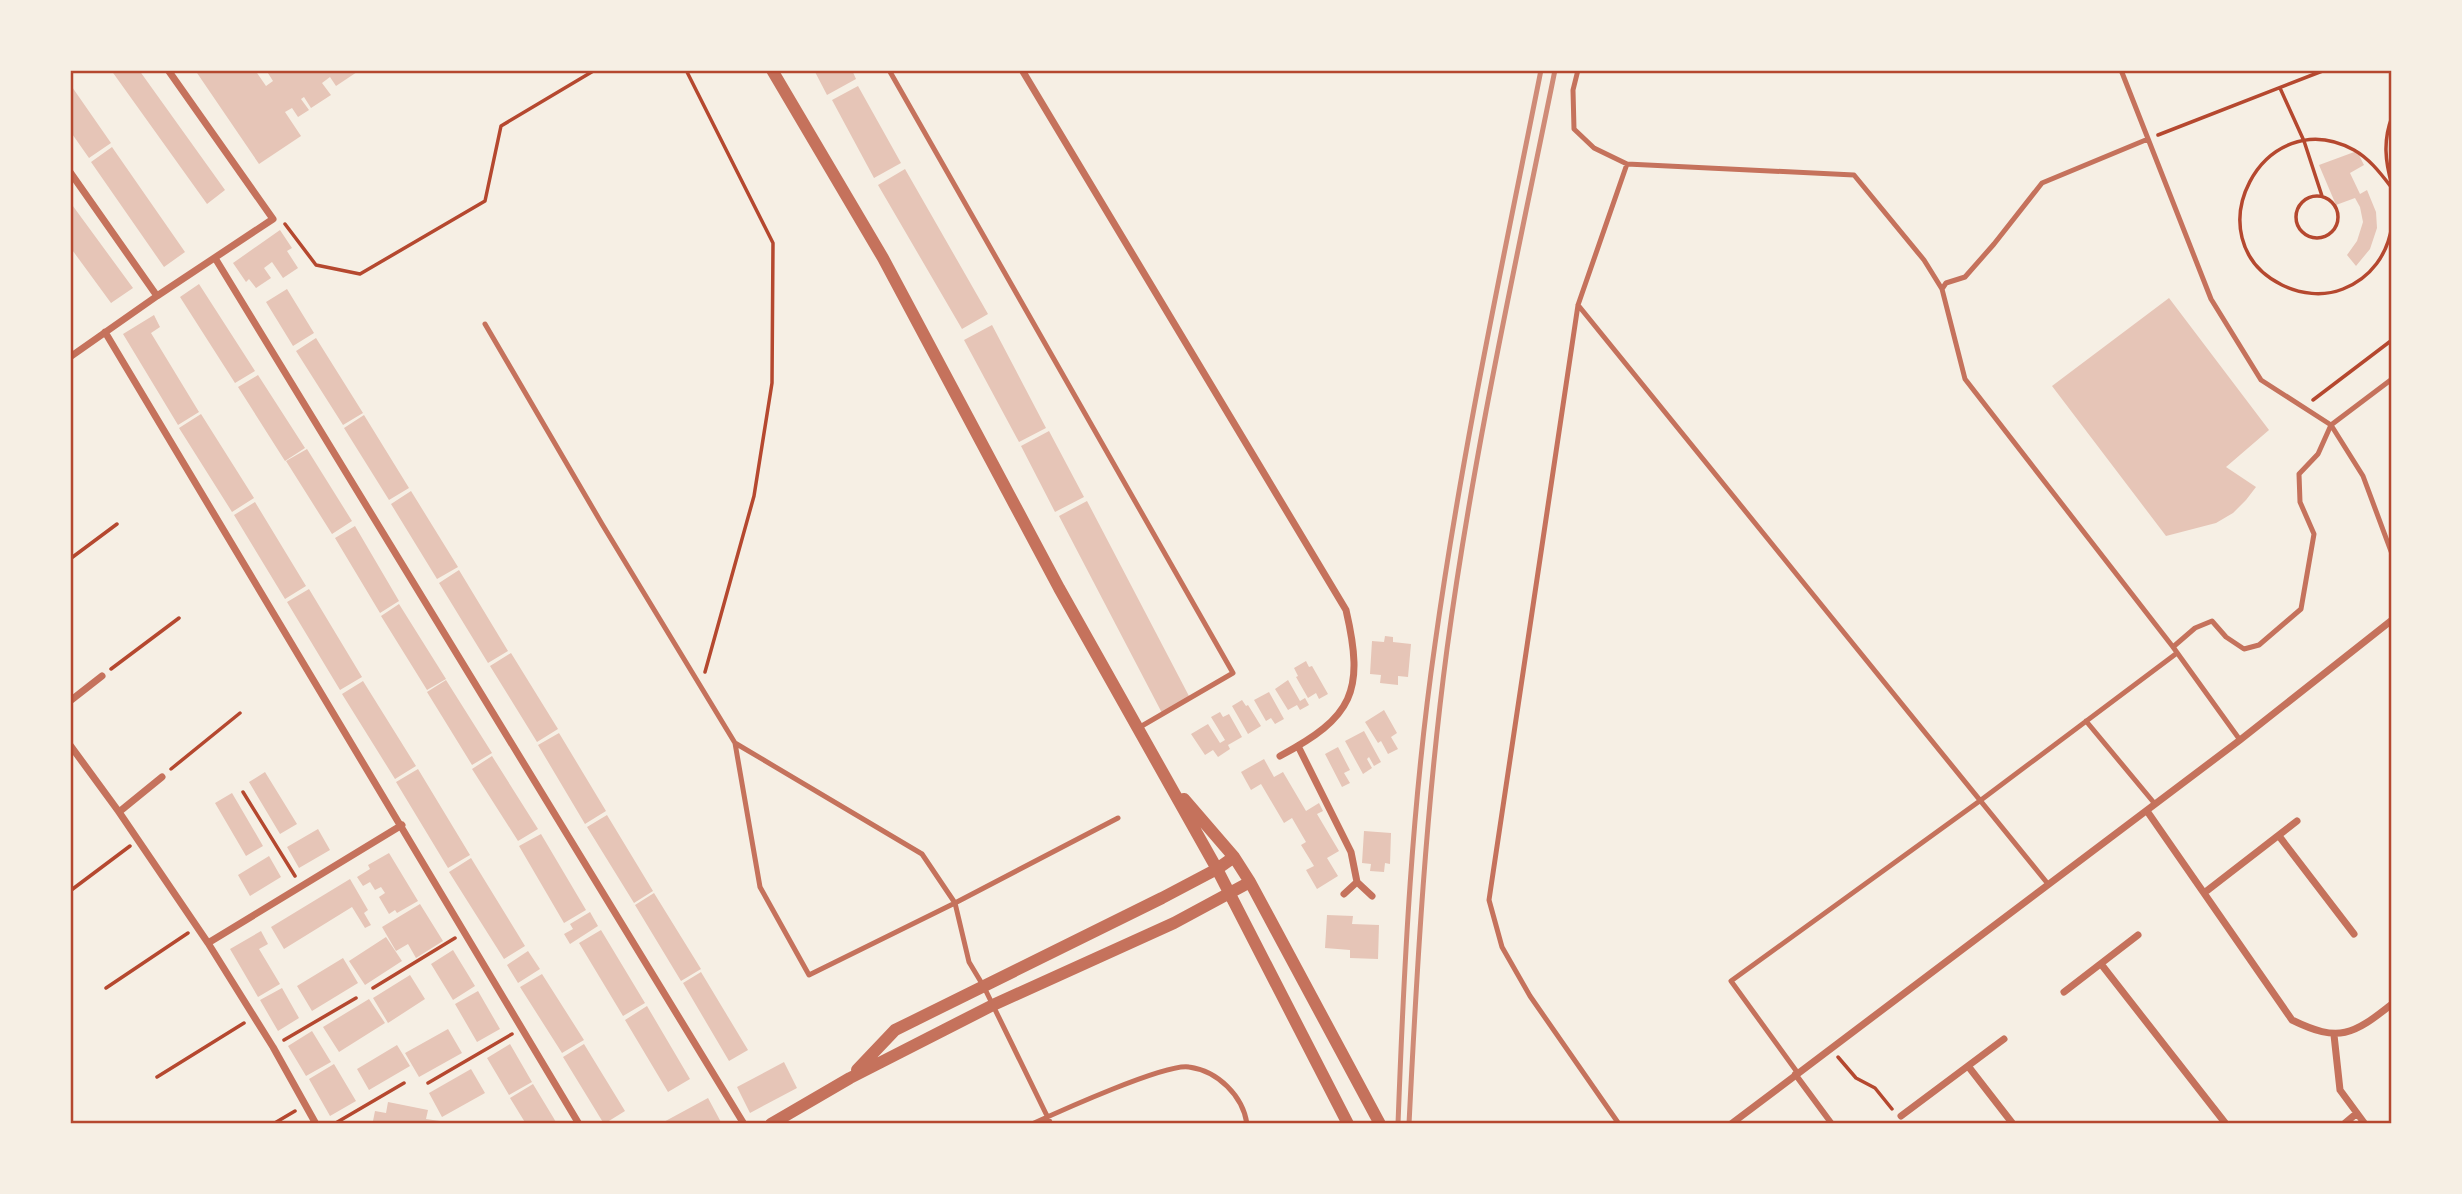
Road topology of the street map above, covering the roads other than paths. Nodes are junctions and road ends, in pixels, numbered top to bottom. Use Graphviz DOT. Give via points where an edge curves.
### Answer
graph roads {
  1 [pos="168,70"];
  2 [pos="772,70"];
  3 [pos="889,70"];
  4 [pos="1022,70"];
  5 [pos="1578,70"];
  6 [pos="2121,70"];
  7 [pos="2148,139"];
  8 [pos="1627,164"];
  9 [pos="70,172"];
  10 [pos="215,258"];
  11 [pos="1942,289"];
  12 [pos="157,296"];
  13 [pos="1578,305"];
  14 [pos="485,324"];
  15 [pos="105,332"];
  16 [pos="70,357"];
  17 [pos="2392,379"];
  18 [pos="2331,425"];
  19 [pos="2392,554"];
  20 [pos="2392,620"];
  21 [pos="2173,647"];
  22 [pos="2177,653"];
  23 [pos="102,677"];
  24 [pos="70,701"];
  25 [pos="2085,721"];
  26 [pos="1138,729"];
  27 [pos="2240,740"];
  28 [pos="735,743"];
  29 [pos="70,745"];
  30 [pos="1298,746"];
  31 [pos="1280,756"];
  32 [pos="162,777"];
  33 [pos="1166,777"];
  34 [pos="1981,800"];
  35 [pos="2155,804"];
  36 [pos="2147,811"];
  37 [pos="119,812"];
  38 [pos="1118,818"];
  39 [pos="2297,821"];
  40 [pos="402,825"];
  41 [pos="2279,836"];
  42 [pos="1234,857"];
  43 [pos="1217,869"];
  44 [pos="1250,882"];
  45 [pos="1357,882"];
  46 [pos="2049,884"];
  47 [pos="1228,892"];
  48 [pos="2204,893"];
  49 [pos="1344,894"];
  50 [pos="1372,896"];
  51 [pos="955,903"];
  52 [pos="2354,934"];
  53 [pos="2138,935"];
  54 [pos="208,943"];
  55 [pos="2101,964"];
  56 [pos="984,987"];
  57 [pos="2064,992"];
  58 [pos="2392,1004"];
  59 [pos="993,1005"];
  60 [pos="2334,1035"];
  61 [pos="2004,1039"];
  62 [pos="1968,1066"];
  63 [pos="1796,1073"];
  64 [pos="850,1078"];
  65 [pos="2357,1113"];
  66 [pos="1901,1116"];
  67 [pos="1047,1117"];
  68 [pos="316,1124"];
  69 [pos="579,1124"];
  70 [pos="744,1124"];
  71 [pos="771,1124"];
  72 [pos="1031,1124"];
  73 [pos="1051,1124"];
  74 [pos="1247,1124"];
  75 [pos="1348,1124"];
  76 [pos="1380,1124"];
  77 [pos="1619,1124"];
  78 [pos="1731,1124"];
  79 [pos="1832,1124"];
  80 [pos="2013,1124"];
  81 [pos="2226,1124"];
  82 [pos="2344,1124"];
  83 [pos="2365,1124"];
  1 -- 10 [label="street" via="273,219"];
  2 -- 26 [label="street" via="883,258"];
  3 -- 26 [label="lane" via="1233,673"];
  4 -- 30 [label="street" via="1346,610 1354,674 1345,707 1328,727"];
  5 -- 8 [label="lane" via="1573,90 1574,129 1594,148"];
  6 -- 7 [label="lane"];
  7 -- 11 [label="lane" via="2042,183 1965,277"];
  7 -- 18 [label="lane" via="2211,299 2261,380"];
  8 -- 11 [label="lane" via="1854,176 1924,260"];
  8 -- 13 [label="lane"];
  9 -- 12 [label="street"];
  10 -- 12 [label="street"];
  10 -- 70 [label="street"];
  11 -- 21 [label="lane" via="1965,379"];
  12 -- 15 [label="street"];
  13 -- 34 [label="lane"];
  13 -- 77 [label="lane" via="1489,900 1502,947 1530,996"];
  14 -- 28 [label="lane"];
  15 -- 16 [label="street"];
  15 -- 40 [label="street"];
  17 -- 18 [label="lane"];
  18 -- 19 [label="lane" via="2363,476"];
  18 -- 21 [label="lane" via="2318,454 2299,474 2300,502 2314,534 2301,610 2259,645 2244,649 2212,621 2195,628"];
  20 -- 27 [label="street"];
  21 -- 22 [label="lane"];
  22 -- 25 [label="lane"];
  22 -- 27 [label="lane"];
  23 -- 24 [label="street"];
  25 -- 34 [label="lane"];
  25 -- 35 [label="lane"];
  26 -- 33 [label="street"];
  27 -- 35 [label="street"];
  28 -- 51 [label="lane" via="922,854"];
  28 -- 51 [label="lane" via="760,887 809,975"];
  29 -- 37 [label="street"];
  30 -- 31 [label="street"];
  30 -- 45 [label="street" via="1351,852"];
  32 -- 37 [label="street"];
  33 -- 42 [label="street"];
  33 -- 43 [label="street"];
  34 -- 46 [label="lane"];
  34 -- 63 [label="lane" via="1731,981"];
  35 -- 36 [label="street"];
  36 -- 46 [label="street"];
  36 -- 48 [label="street"];
  37 -- 54 [label="street"];
  38 -- 51 [label="lane"];
  39 -- 41 [label="street"];
  40 -- 54 [label="street"];
  40 -- 69 [label="street"];
  41 -- 48 [label="street"];
  41 -- 52 [label="street"];
  42 -- 43 [label="street"];
  42 -- 44 [label="street"];
  43 -- 47 [label="street"];
  43 -- 56 [label="street"];
  44 -- 47 [label="street"];
  44 -- 76 [label="street"];
  45 -- 49 [label="street"];
  45 -- 50 [label="street"];
  46 -- 63 [label="street"];
  47 -- 59 [label="street" via="1174,923"];
  47 -- 75 [label="street"];
  48 -- 60 [label="street" via="2292,1020"];
  51 -- 56 [label="lane" via="969,962"];
  53 -- 55 [label="street"];
  54 -- 68 [label="street"];
  55 -- 57 [label="street"];
  55 -- 81 [label="street"];
  56 -- 59 [label="lane"];
  56 -- 64 [label="street" via="895,1030"];
  58 -- 60 [label="street" via="2366,1025"];
  59 -- 64 [label="street"];
  59 -- 67 [label="lane"];
  60 -- 65 [label="street" via="2340,1090"];
  61 -- 62 [label="street"];
  62 -- 66 [label="street"];
  62 -- 80 [label="street"];
  63 -- 78 [label="street"];
  63 -- 79 [label="street"];
  64 -- 71 [label="street"];
  65 -- 82 [label="street"];
  65 -- 83 [label="street"];
  67 -- 72 [label="lane"];
  67 -- 73 [label="lane"];
  67 -- 74 [label="lane" via="1146,1077 1188,1066 1217,1077 1235,1094"];
}
